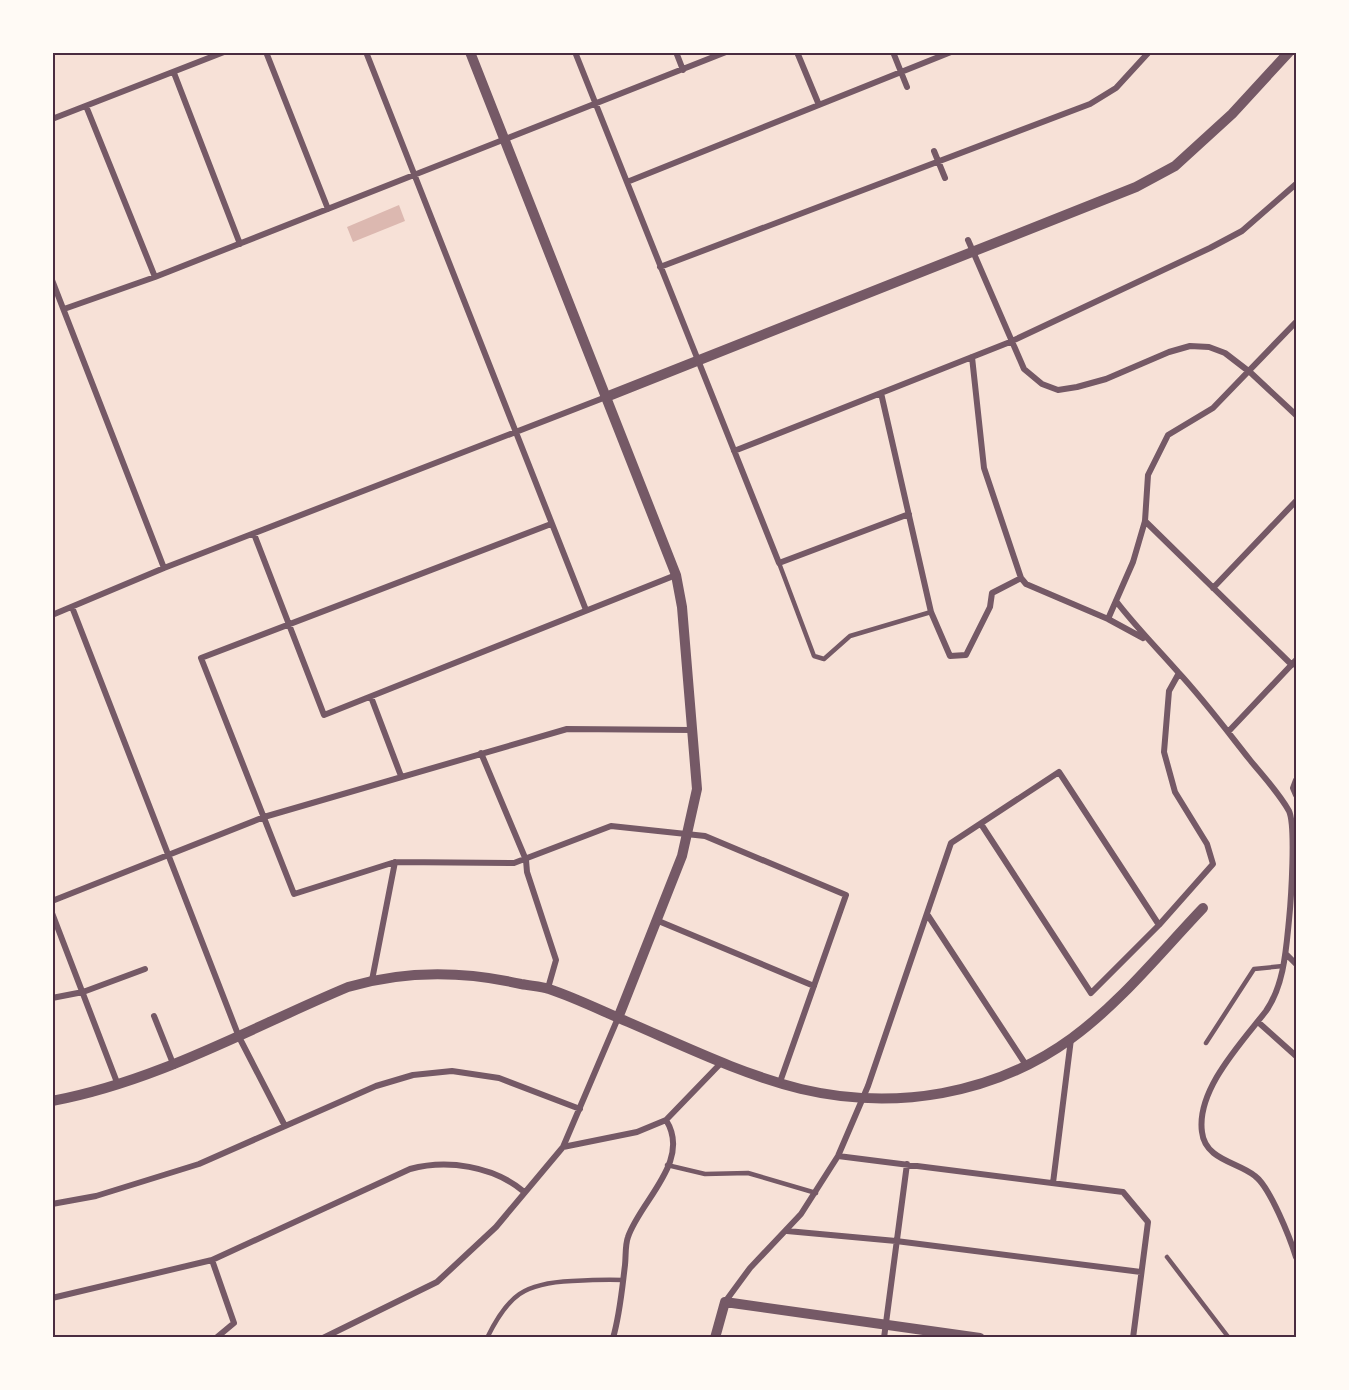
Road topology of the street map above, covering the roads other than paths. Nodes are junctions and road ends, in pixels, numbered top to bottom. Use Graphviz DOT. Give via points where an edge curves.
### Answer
graph roads {
  1 [pos="224,52"];
  2 [pos="266,52"];
  3 [pos="366,52"];
  4 [pos="470,52"];
  5 [pos="575,52"];
  6 [pos="676,52"];
  7 [pos="726,52"];
  8 [pos="797,52"];
  9 [pos="893,52"];
  10 [pos="951,52"];
  11 [pos="1149,52"];
  12 [pos="1288,52"];
  13 [pos="683,70"];
  14 [pos="901,72"];
  15 [pos="174,74"];
  16 [pos="907,87"];
  17 [pos="597,105"];
  18 [pos="819,105"];
  19 [pos="87,106"];
  20 [pos="52,119"];
  21 [pos="505,141"];
  22 [pos="934,151"];
  23 [pos="938,160"];
  24 [pos="414,175"];
  25 [pos="945,178"];
  26 [pos="627,182"];
  27 [pos="1296,184"];
  28 [pos="328,209"];
  29 [pos="968,240"];
  30 [pos="240,244"];
  31 [pos="972,252"];
  32 [pos="660,267"];
  33 [pos="154,277"];
  34 [pos="52,280"];
  35 [pos="64,309"];
  36 [pos="1296,322"];
  37 [pos="1011,342"];
  38 [pos="972,357"];
  39 [pos="696,360"];
  40 [pos="1251,373"];
  41 [pos="881,393"];
  42 [pos="606,397"];
  43 [pos="1296,415"];
  44 [pos="514,434"];
  45 [pos="734,451"];
  46 [pos="1296,501"];
  47 [pos="909,514"];
  48 [pos="1144,521"];
  49 [pos="551,524"];
  50 [pos="254,534"];
  51 [pos="779,563"];
  52 [pos="164,568"];
  53 [pos="676,575"];
  54 [pos="1021,578"];
  55 [pos="1213,588"];
  56 [pos="1116,601"];
  57 [pos="72,607"];
  58 [pos="586,610"];
  59 [pos="931,612"];
  60 [pos="52,615"];
  61 [pos="1108,619"];
  62 [pos="289,626"];
  63 [pos="1148,642"];
  64 [pos="1294,663"];
  65 [pos="1179,673"];
  66 [pos="371,697"];
  67 [pos="692,730"];
  68 [pos="1228,732"];
  69 [pos="481,753"];
  70 [pos="401,777"];
  71 [pos="1296,780"];
  72 [pos="1296,795"];
  73 [pos="1296,806"];
  74 [pos="1290,812"];
  75 [pos="264,817"];
  76 [pos="981,824"];
  77 [pos="687,835"];
  78 [pos="1292,843"];
  79 [pos="1296,849"];
  80 [pos="167,854"];
  81 [pos="526,860"];
  82 [pos="395,862"];
  83 [pos="52,901"];
  84 [pos="1203,908"];
  85 [pos="52,913"];
  86 [pos="927,914"];
  87 [pos="656,920"];
  88 [pos="1159,925"];
  89 [pos="1286,954"];
  90 [pos="1296,963"];
  91 [pos="1283,966"];
  92 [pos="145,969"];
  93 [pos="372,980"];
  94 [pos="814,986"];
  95 [pos="548,988"];
  96 [pos="83,992"];
  97 [pos="52,998"];
  98 [pos="154,1017"];
  99 [pos="618,1018"];
  100 [pos="1257,1022"];
  101 [pos="239,1037"];
  102 [pos="1071,1038"];
  103 [pos="1206,1043"];
  104 [pos="1296,1056"];
  105 [pos="722,1062"];
  106 [pos="1026,1065"];
  107 [pos="174,1066"];
  108 [pos="780,1082"];
  109 [pos="118,1085"];
  110 [pos="862,1098"];
  111 [pos="52,1101"];
  112 [pos="580,1108"];
  113 [pos="666,1120"];
  114 [pos="285,1126"];
  115 [pos="563,1147"];
  116 [pos="838,1155"];
  117 [pos="907,1164"];
  118 [pos="667,1165"];
  119 [pos="1053,1183"];
  120 [pos="524,1191"];
  121 [pos="816,1193"];
  122 [pos="52,1204"];
  123 [pos="787,1231"];
  124 [pos="896,1241"];
  125 [pos="1167,1257"];
  126 [pos="1296,1257"];
  127 [pos="212,1260"];
  128 [pos="1142,1272"];
  129 [pos="623,1280"];
  130 [pos="52,1298"];
  131 [pos="725,1302"];
  132 [pos="886,1325"];
  133 [pos="216,1338"];
  134 [pos="323,1338"];
  135 [pos="487,1338"];
  136 [pos="613,1338"];
  137 [pos="715,1338"];
  138 [pos="884,1338"];
  139 [pos="980,1338"];
  140 [pos="1133,1338"];
  141 [pos="1229,1338"];
  1 -- 15 [label="street"];
  2 -- 28 [label="street"];
  3 -- 24 [label="street"];
  4 -- 21 [label="street"];
  5 -- 17 [label="street"];
  6 -- 13 [label="street"];
  7 -- 13 [label="street"];
  8 -- 18 [label="street"];
  9 -- 14 [label="street"];
  10 -- 14 [label="street"];
  11 -- 23 [label="street" via="1116,88 1090,104"];
  12 -- 31 [label="street" via="1232,114 1175,166 1136,187"];
  13 -- 17 [label="street"];
  14 -- 16 [label="street"];
  14 -- 18 [label="street"];
  15 -- 19 [label="street"];
  15 -- 30 [label="street"];
  17 -- 21 [label="street"];
  17 -- 26 [label="street"];
  18 -- 26 [label="street"];
  19 -- 20 [label="street"];
  19 -- 33 [label="street"];
  21 -- 24 [label="street"];
  21 -- 42 [label="street"];
  22 -- 23 [label="street"];
  23 -- 25 [label="street"];
  23 -- 32 [label="street"];
  24 -- 28 [label="street"];
  24 -- 44 [label="street"];
  26 -- 32 [label="street"];
  27 -- 37 [label="street" via="1242,231"];
  28 -- 30 [label="street"];
  29 -- 31 [label="street"];
  30 -- 33 [label="street"];
  31 -- 37 [label="street"];
  31 -- 39 [label="street"];
  32 -- 39 [label="street"];
  33 -- 35 [label="street"];
  34 -- 35 [label="street"];
  35 -- 52 [label="street"];
  36 -- 40 [label="street"];
  37 -- 38 [label="street"];
  37 -- 40 [label="street" via="1024,369 1042,384 1058,390 1106,379 1190,346 1225,353"];
  38 -- 41 [label="street"];
  38 -- 54 [label="street" via="984,468"];
  39 -- 42 [label="street"];
  39 -- 45 [label="street"];
  40 -- 43 [label="street"];
  40 -- 48 [label="street" via="1213,408 1168,435 1148,475"];
  41 -- 45 [label="street"];
  41 -- 47 [label="street"];
  42 -- 44 [label="street"];
  42 -- 53 [label="street"];
  44 -- 49 [label="street"];
  44 -- 50 [label="street"];
  45 -- 51 [label="street"];
  46 -- 55 [label="street"];
  47 -- 51 [label="street"];
  47 -- 59 [label="street"];
  48 -- 55 [label="street"];
  48 -- 56 [label="street" via="1133,562"];
  49 -- 58 [label="street"];
  49 -- 62 [label="street"];
  50 -- 52 [label="street"];
  50 -- 62 [label="street"];
  51 -- 59 [label="lane" via="814,656 824,659 850,636"];
  52 -- 57 [label="street"];
  53 -- 58 [label="street"];
  53 -- 67 [label="street"];
  54 -- 59 [label="street" via="992,593 990,607 966,655 950,656"];
  54 -- 61 [label="street" via="1026,584"];
  55 -- 64 [label="street"];
  56 -- 61 [label="street"];
  56 -- 63 [label="street"];
  57 -- 60 [label="street"];
  57 -- 80 [label="street"];
  58 -- 66 [label="street"];
  61 -- 63 [label="street"];
  62 -- 66 [label="street" via="324,716"];
  62 -- 75 [label="street" via="201,658"];
  63 -- 65 [label="street"];
  64 -- 68 [label="street"];
  65 -- 68 [label="street"];
  65 -- 88 [label="street" via="1169,691 1164,752 1175,792 1207,844 1213,864"];
  66 -- 70 [label="street"];
  67 -- 69 [label="street" via="567,729"];
  67 -- 77 [label="street" via="697,789"];
  68 -- 74 [label="street"];
  69 -- 70 [label="street"];
  69 -- 81 [label="street"];
  70 -- 75 [label="street"];
  71 -- 72 [label="street"];
  73 -- 74 [label="street"];
  74 -- 78 [label="street"];
  75 -- 80 [label="street"];
  75 -- 82 [label="street" via="294,894"];
  76 -- 86 [label="street" via="951,843"];
  76 -- 88 [label="street" via="1059,772"];
  76 -- 88 [label="street" via="1091,993"];
  77 -- 81 [label="street" via="610,825"];
  77 -- 87 [label="street"];
  77 -- 94 [label="street" via="705,836 846,895"];
  78 -- 79 [label="street"];
  78 -- 89 [label="street"];
  80 -- 83 [label="street"];
  80 -- 101 [label="street"];
  81 -- 82 [label="street"];
  81 -- 95 [label="street" via="556,960"];
  82 -- 93 [label="street"];
  84 -- 102 [label="street" via="1109,1006"];
  85 -- 96 [label="street"];
  86 -- 106 [label="street"];
  86 -- 110 [label="street"];
  87 -- 94 [label="street"];
  87 -- 99 [label="street"];
  89 -- 90 [label="street"];
  89 -- 91 [label="street"];
  91 -- 100 [label="street" via="1275,999"];
  91 -- 103 [label="lane" via="1254,969"];
  92 -- 96 [label="street"];
  93 -- 95 [label="street" via="451,973"];
  93 -- 101 [label="street" via="322,998"];
  94 -- 108 [label="street"];
  95 -- 99 [label="street"];
  96 -- 97 [label="street"];
  96 -- 109 [label="street"];
  98 -- 107 [label="street"];
  99 -- 105 [label="street"];
  99 -- 112 [label="street"];
  100 -- 104 [label="street"];
  100 -- 126 [label="street" via="1223,1068 1207,1098 1202,1133 1208,1148 1259,1180"];
  101 -- 107 [label="street"];
  101 -- 114 [label="street"];
  102 -- 106 [label="street"];
  102 -- 119 [label="street"];
  105 -- 108 [label="street"];
  105 -- 113 [label="street"];
  106 -- 110 [label="street" via="954,1091 899,1099"];
  107 -- 109 [label="street"];
  108 -- 110 [label="street"];
  109 -- 111 [label="street"];
  110 -- 116 [label="street"];
  112 -- 114 [label="street" via="499,1078 452,1071 413,1075 376,1086"];
  112 -- 115 [label="street"];
  113 -- 115 [label="street" via="637,1132"];
  113 -- 118 [label="street" via="672,1129 672,1153"];
  114 -- 122 [label="street" via="199,1164 96,1196"];
  115 -- 120 [label="street"];
  116 -- 117 [label="street"];
  116 -- 121 [label="street"];
  117 -- 119 [label="street"];
  117 -- 124 [label="street"];
  118 -- 121 [label="lane" via="705,1174 748,1173"];
  118 -- 129 [label="street" via="628,1237"];
  119 -- 128 [label="street" via="1123,1192 1148,1222"];
  120 -- 127 [label="street" via="482,1171 451,1163 430,1163"];
  120 -- 134 [label="street" via="496,1227 437,1282"];
  121 -- 123 [label="street"];
  123 -- 124 [label="street"];
  123 -- 131 [label="street" via="750,1268"];
  124 -- 128 [label="street"];
  124 -- 132 [label="street"];
  125 -- 141 [label="lane"];
  127 -- 130 [label="street"];
  127 -- 133 [label="street" via="234,1323"];
  128 -- 140 [label="street"];
  129 -- 135 [label="lane" via="537,1284 513,1298 498,1314"];
  129 -- 136 [label="street"];
  131 -- 132 [label="street"];
  131 -- 137 [label="street"];
  132 -- 138 [label="street"];
  132 -- 139 [label="street"];
}
